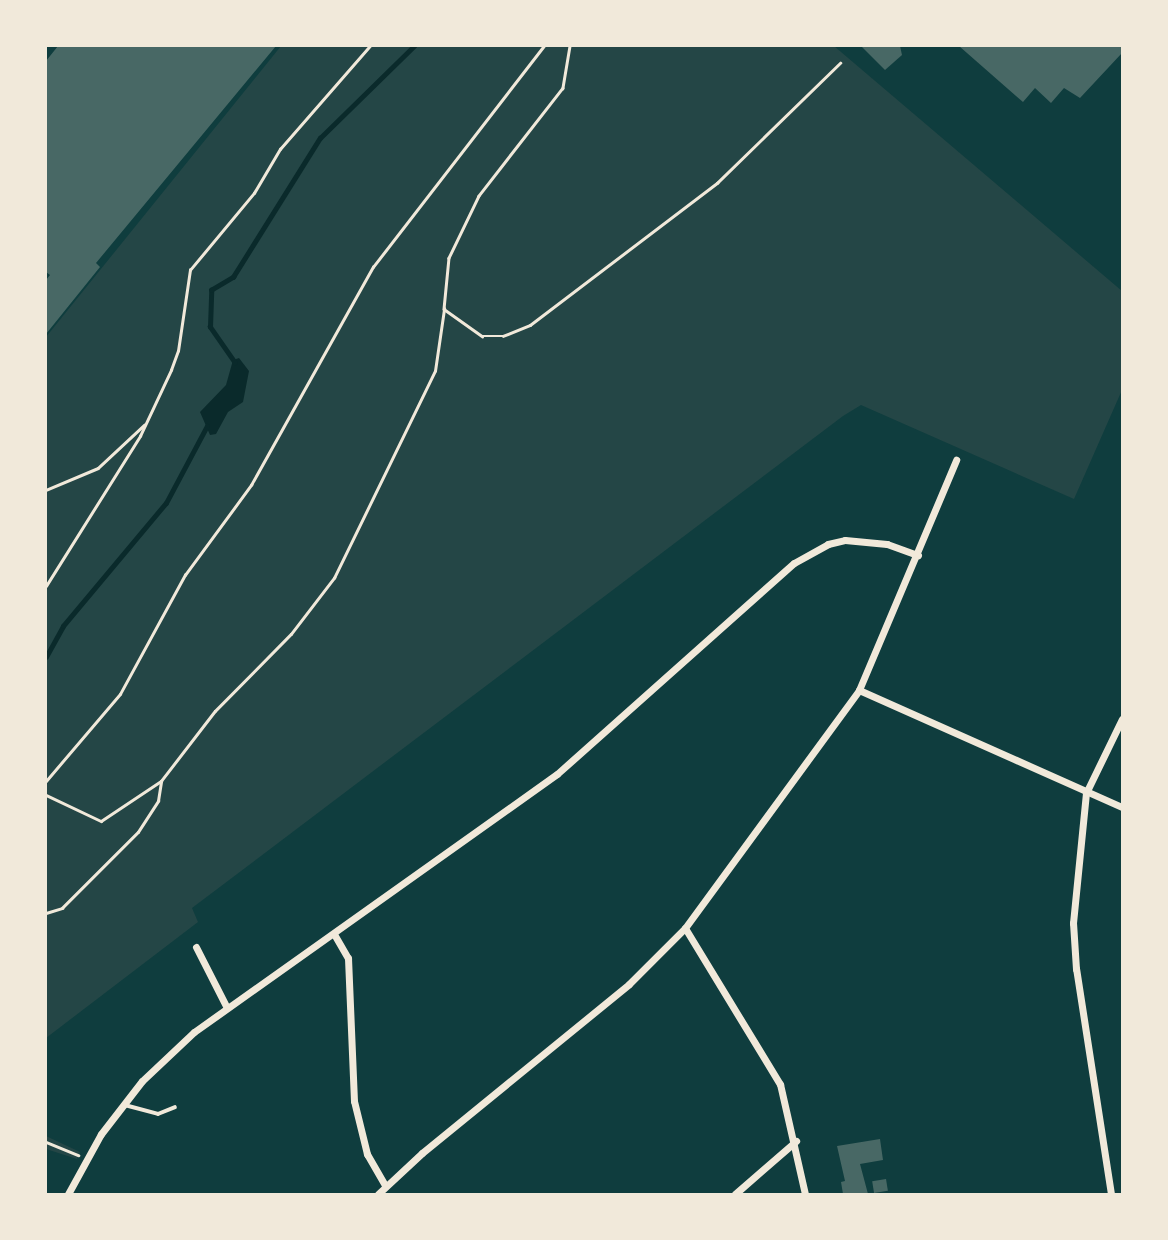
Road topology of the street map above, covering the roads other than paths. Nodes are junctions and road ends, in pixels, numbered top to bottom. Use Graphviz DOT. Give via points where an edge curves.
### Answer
graph roads {
  1 [pos="956,460"];
  2 [pos="918,555"];
  3 [pos="859,690"];
  4 [pos="1122,719"];
  5 [pos="1086,793"];
  6 [pos="1122,807"];
  7 [pos="684,928"];
  8 [pos="334,934"];
  9 [pos="196,947"];
  10 [pos="226,1006"];
  11 [pos="123,1105"];
  12 [pos="175,1107"];
  13 [pos="796,1141"];
  14 [pos="385,1185"];
  15 [pos="68,1195"];
  16 [pos="378,1195"];
  17 [pos="735,1195"];
  18 [pos="804,1195"];
  19 [pos="1111,1195"];
  1 -- 2 [label="street"];
  2 -- 3 [label="street"];
  2 -- 8 [label="street" via="863,540 828,544 809,553 557,774"];
  3 -- 5 [label="street"];
  3 -- 7 [label="street"];
  4 -- 5 [label="street"];
  5 -- 6 [label="street"];
  5 -- 19 [label="street" via="1073,946"];
  7 -- 13 [label="street" via="771,1064"];
  7 -- 14 [label="street" via="587,1021"];
  8 -- 10 [label="street"];
  8 -- 14 [label="street" via="348,958 354,1101 367,1154"];
  9 -- 10 [label="street"];
  10 -- 11 [label="street" via="142,1081"];
  11 -- 12 [label="lane" via="158,1114"];
  11 -- 15 [label="street" via="85,1158"];
  13 -- 17 [label="street"];
  13 -- 18 [label="street"];
  14 -- 16 [label="street"];
}
